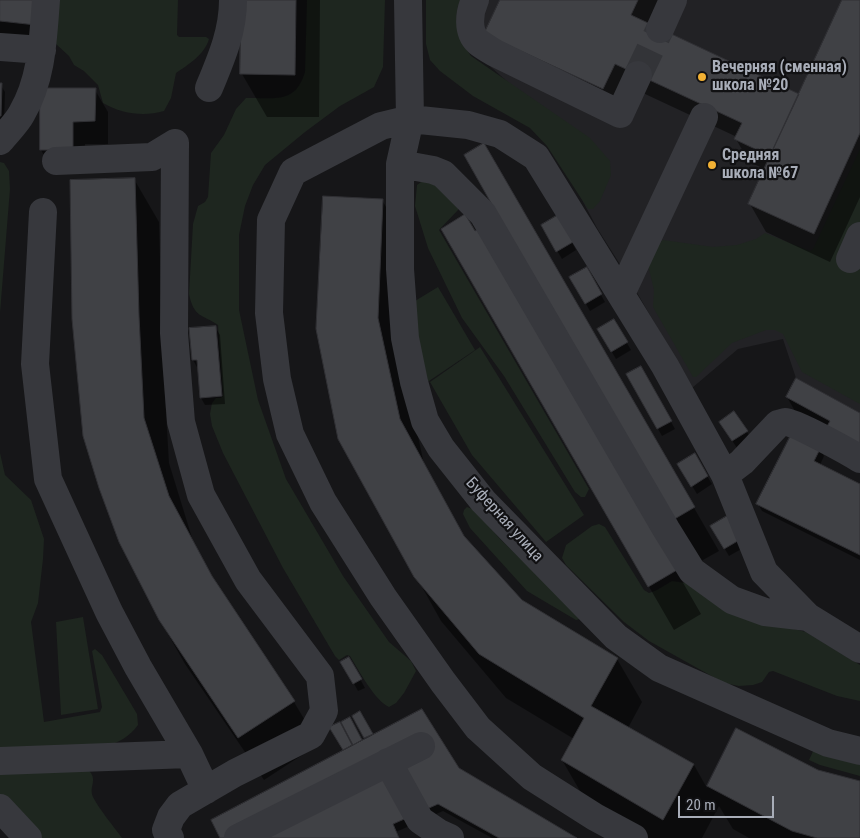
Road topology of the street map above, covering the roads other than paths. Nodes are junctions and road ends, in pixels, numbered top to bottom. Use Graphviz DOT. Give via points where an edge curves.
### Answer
graph roads {
  1 [pos="46,0"];
  2 [pos="233,0"];
  3 [pos="408,0"];
  4 [pos="475,0"];
  5 [pos="673,0"];
  6 [pos="660,29"];
  7 [pos="0,47"];
  8 [pos="42,50"];
  9 [pos="638,75"];
  10 [pos="209,88"];
  11 [pos="704,117"];
  12 [pos="410,119"];
  13 [pos="0,140"];
  14 [pos="56,161"];
  15 [pos="400,164"];
  16 [pos="43,212"];
  17 [pos="621,294"];
  18 [pos="860,459"];
  19 [pos="725,476"];
  20 [pos="808,617"];
  21 [pos="860,650"];
  22 [pos="421,746"];
  23 [pos="860,751"];
  24 [pos="189,754"];
  25 [pos="0,761"];
  26 [pos="388,762"];
  27 [pos="206,790"];
  28 [pos="0,808"];
  29 [pos="590,828"];
  30 [pos="28,838"];
  31 [pos="170,838"];
  32 [pos="238,838"];
  33 [pos="450,838"];
  34 [pos="634,838"];
  1 -- 8 [label="lane"];
  2 -- 10 [label="lane" via="226,47"];
  3 -- 12 [label="lane, Буферная улица"];
  4 -- 9 [label="lane" via="470,17 471,32 477,41 495,53 620,114"];
  5 -- 6 [label="lane"];
  7 -- 8 [label="lane"];
  8 -- 13 [label="lane" via="37,81 22,114"];
  11 -- 17 [label="lane"];
  12 -- 15 [label="lane, Буферная улица"];
  12 -- 17 [label="lane" via="468,125 500,134 536,156"];
  12 -- 29 [label="lane" via="381,126 292,172 271,220 269,313 277,379 290,434 323,502 383,597 478,728"];
  14 -- 27 [label="lane" via="152,157 175,143 174,333 181,422 201,495 248,580 320,676 324,711 311,735"];
  15 -- 20 [label="lane" via="443,174 482,214 692,571 732,600 765,612"];
  15 -- 23 [label="lane, Буферная улица" via="400,269 406,338 425,421 441,448 483,501 616,637 659,668 828,743"];
  16 -- 24 [label="lane" via="34,364 48,479 109,612"];
  17 -- 19 [label="lane"];
  18 -- 19 [label="lane" via="795,424 785,422 778,424"];
  19 -- 20 [label="lane" via="764,572"];
  20 -- 21 [label="lane"];
  22 -- 26 [label="lane"];
  24 -- 25 [label="lane"];
  24 -- 27 [label="lane"];
  26 -- 32 [label="lane"];
  26 -- 33 [label="lane" via="420,820"];
  27 -- 31 [label="lane" via="180,806 171,817 166,830"];
  28 -- 30 [label="lane"];
  29 -- 34 [label="lane"];
}
